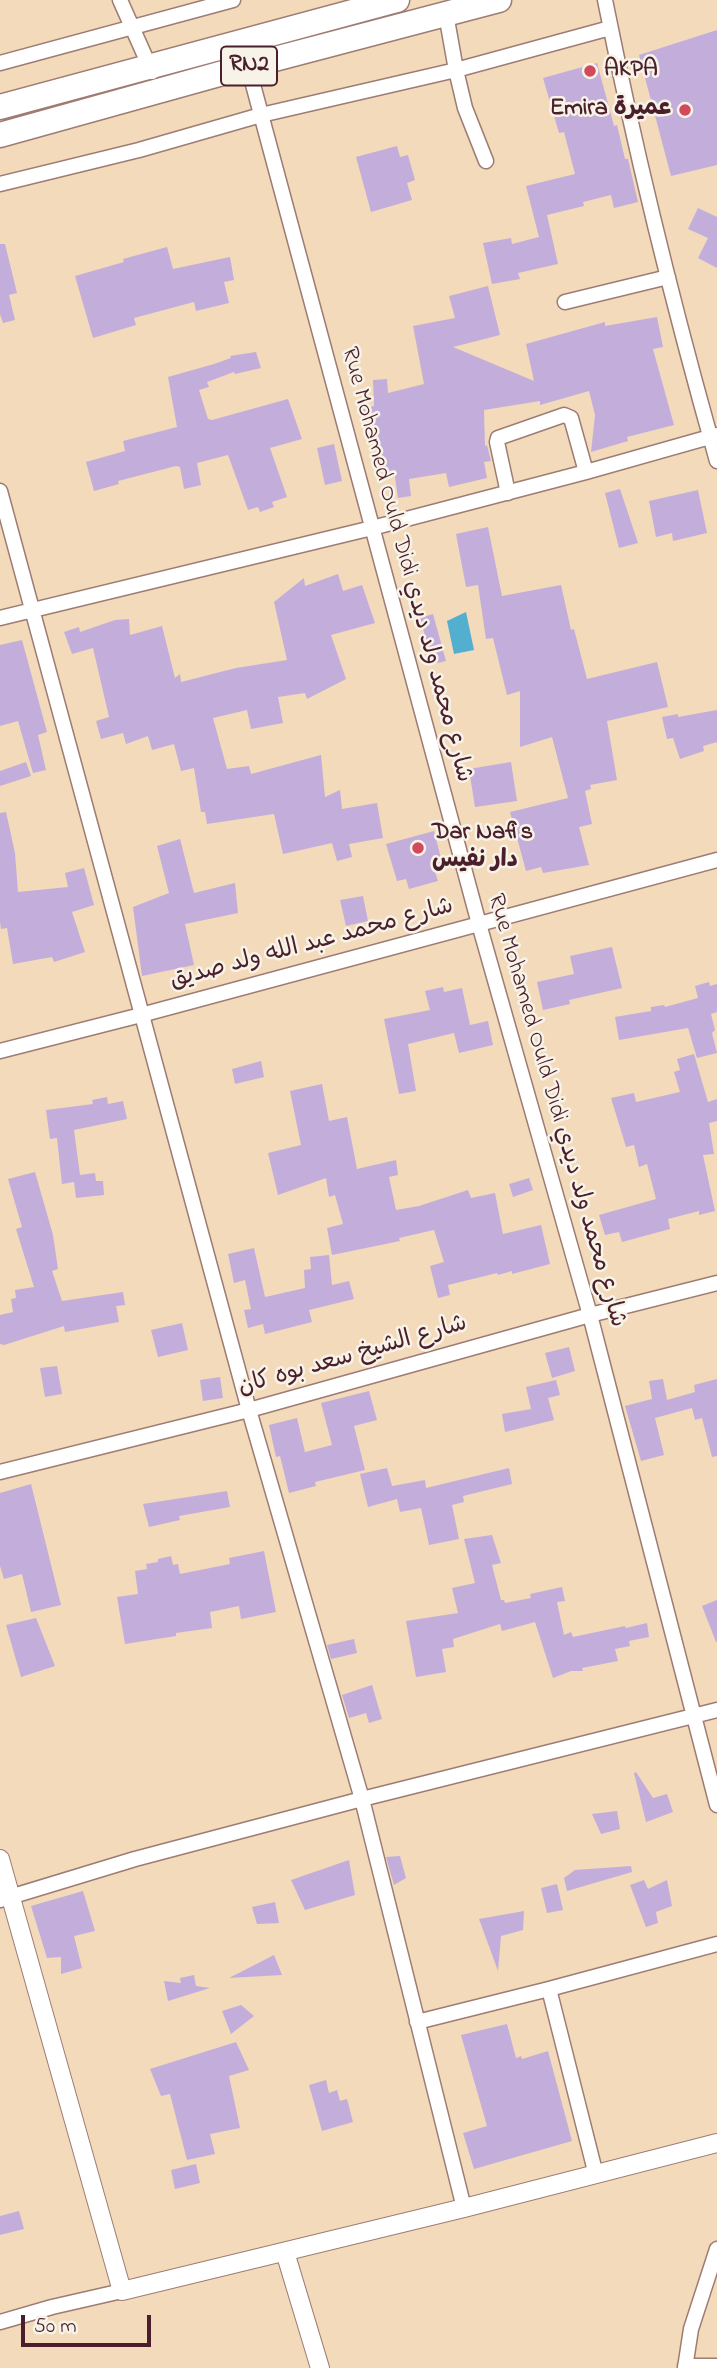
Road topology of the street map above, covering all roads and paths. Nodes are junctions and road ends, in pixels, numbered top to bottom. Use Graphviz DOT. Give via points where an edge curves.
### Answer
graph roads {
  1 [pos="120,0"];
  2 [pos="233,0"];
  3 [pos="397,0"];
  4 [pos="499,0"];
  5 [pos="605,0"];
  6 [pos="342,7"];
  7 [pos="446,14"];
  8 [pos="132,26"];
  9 [pos="610,28"];
  10 [pos="0,63"];
  11 [pos="149,66"];
  12 [pos="248,66"];
  13 [pos="456,70"];
  14 [pos="159,91"];
  15 [pos="0,107"];
  16 [pos="261,115"];
  17 [pos="0,135"];
  18 [pos="486,161"];
  19 [pos="0,184"];
  20 [pos="668,277"];
  21 [pos="565,302"];
  22 [pos="713,436"];
  23 [pos="717,461"];
  24 [pos="586,472"];
  25 [pos="0,491"];
  26 [pos="508,493"];
  27 [pos="372,528"];
  28 [pos="32,609"];
  29 [pos="0,618"];
  30 [pos="717,860"];
  31 [pos="479,924"];
  32 [pos="141,1015"];
  33 [pos="0,1051"];
  34 [pos="717,1283"];
  35 [pos="590,1315"];
  36 [pos="249,1410"];
  37 [pos="0,1472"];
  38 [pos="717,1710"];
  39 [pos="693,1716"];
  40 [pos="362,1799"];
  41 [pos="717,1805"];
  42 [pos="0,1859"];
  43 [pos="5,1898"];
  44 [pos="717,1944"];
  45 [pos="549,1989"];
  46 [pos="417,2022"];
  47 [pos="717,2143"];
  48 [pos="596,2175"];
  49 [pos="464,2208"];
  50 [pos="717,2249"];
  51 [pos="285,2252"];
  52 [pos="122,2291"];
  53 [pos="0,2322"];
  54 [pos="717,2366"];
  55 [pos="685,2367"];
  56 [pos="320,2368"];
  1 -- 8 [label="street"];
  2 -- 8 [label="street"];
  3 -- 6 [label="highway, RN2"];
  4 -- 7 [label="highway, RN2"];
  5 -- 9 [label="street"];
  6 -- 11 [label="highway, RN2"];
  7 -- 12 [label="highway, RN2"];
  7 -- 13 [label="street"];
  8 -- 10 [label="street"];
  8 -- 11 [label="street"];
  9 -- 13 [label="street"];
  9 -- 20 [label="street"];
  11 -- 14 [label="street"];
  11 -- 15 [label="highway, RN2"];
  12 -- 14 [label="highway, RN2"];
  12 -- 16 [label="street, Rue Mohamed Ould Didi شارع محمد ولد ديدي"];
  13 -- 16 [label="street"];
  13 -- 18 [label="street"];
  14 -- 17 [label="highway, RN2"];
  16 -- 19 [label="street"];
  16 -- 27 [label="street, Rue Mohamed Ould Didi شارع محمد ولد ديدي"];
  20 -- 21 [label="street"];
  20 -- 22 [label="street"];
  22 -- 23 [label="street"];
  22 -- 24 [label="street"];
  24 -- 26 [label="street"];
  24 -- 26 [label="street" via="571,418 564,415 499,438"];
  25 -- 28 [label="street"];
  26 -- 27 [label="street"];
  27 -- 28 [label="street"];
  27 -- 31 [label="street, Rue Mohamed Ould Didi شارع محمد ولد ديدي"];
  28 -- 29 [label="street"];
  28 -- 32 [label="street"];
  30 -- 31 [label="street, شارع محمد عبد الله ولد صديق"];
  31 -- 32 [label="street, شارع محمد عبد الله ولد صديق"];
  31 -- 35 [label="street, Rue Mohamed Ould Didi شارع محمد ولد ديدي"];
  32 -- 33 [label="street, شارع محمد عبد الله ولد صديق"];
  32 -- 36 [label="street"];
  34 -- 35 [label="street, شارع الشيخ سعد بوه كان"];
  35 -- 36 [label="street, شارع الشيخ سعد بوه كان"];
  35 -- 39 [label="street, Rue Mohamed Ould Didi شارع محمد ولد ديدي"];
  36 -- 37 [label="street, شارع الشيخ سعد بوه كان"];
  36 -- 40 [label="street"];
  38 -- 39 [label="street"];
  39 -- 40 [label="street"];
  39 -- 41 [label="street, Rue Mohamed Ould Didi شارع محمد ولد ديدي"];
  40 -- 43 [label="street"];
  40 -- 46 [label="street"];
  42 -- 43 [label="street"];
  43 -- 52 [label="street"];
  44 -- 45 [label="street"];
  45 -- 46 [label="street"];
  45 -- 48 [label="street"];
  46 -- 49 [label="street"];
  47 -- 48 [label="street"];
  48 -- 49 [label="street"];
  49 -- 51 [label="street"];
  50 -- 55 [label="street" via="691,2329"];
  51 -- 52 [label="street"];
  51 -- 56 [label="street"];
  52 -- 53 [label="street"];
  54 -- 55 [label="street"];
}
